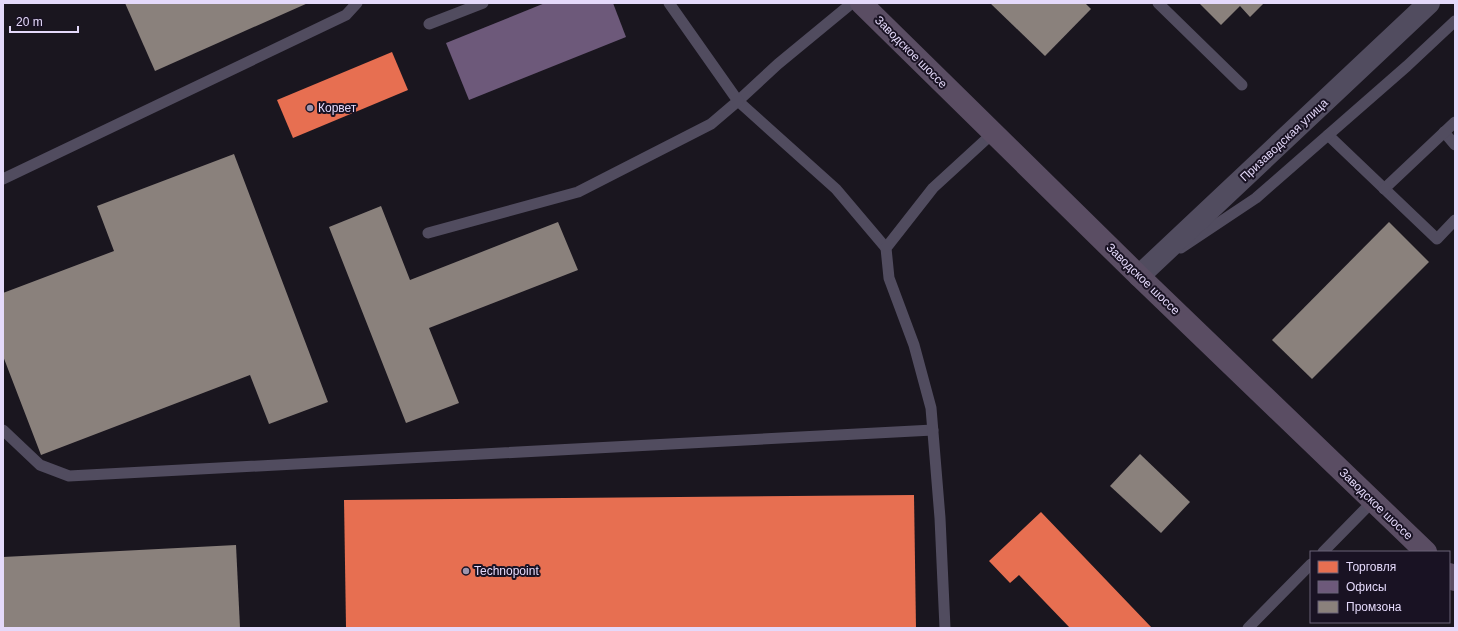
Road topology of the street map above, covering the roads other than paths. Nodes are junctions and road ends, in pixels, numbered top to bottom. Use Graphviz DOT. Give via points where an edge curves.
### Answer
graph roads {
  1 [pos="357,3"];
  2 [pos="483,3"];
  3 [pos="669,3"];
  4 [pos="852,3"];
  5 [pos="862,3"];
  6 [pos="1158,3"];
  7 [pos="1429,3"];
  8 [pos="1455,21"];
  9 [pos="429,24"];
  10 [pos="1242,85"];
  11 [pos="738,101"];
  12 [pos="1455,122"];
  13 [pos="1444,132"];
  14 [pos="993,133"];
  15 [pos="1328,135"];
  16 [pos="1455,145"];
  17 [pos="3,179"];
  18 [pos="1384,188"];
  19 [pos="1455,220"];
  20 [pos="428,233"];
  21 [pos="886,248"];
  22 [pos="1139,276"];
  23 [pos="3,430"];
  24 [pos="933,430"];
  25 [pos="1373,500"];
  26 [pos="1323,551"];
  27 [pos="1425,551"];
  28 [pos="1310,565"];
  29 [pos="945,628"];
  30 [pos="1248,628"];
  1 -- 17 [label="lane" via="346,14"];
  2 -- 9 [label="lane"];
  3 -- 11 [label="lane"];
  4 -- 11 [label="lane"];
  5 -- 14 [label="main road, Заводское шоссе"];
  6 -- 10 [label="lane"];
  7 -- 22 [label="street, Призаводская улица"];
  8 -- 15 [label="lane"];
  11 -- 20 [label="lane" via="711,124 578,192"];
  11 -- 21 [label="lane" via="836,189"];
  12 -- 13 [label="lane"];
  13 -- 16 [label="lane"];
  13 -- 18 [label="lane"];
  14 -- 21 [label="lane" via="933,188"];
  14 -- 22 [label="main road, Заводское шоссе"];
  15 -- 18 [label="lane"];
  15 -- 22 [label="lane" via="1256,198"];
  18 -- 19 [label="lane" via="1437,239"];
  21 -- 24 [label="lane" via="889,278 914,346 931,408"];
  22 -- 25 [label="main road, Заводское шоссе"];
  23 -- 24 [label="lane" via="40,465 69,476"];
  24 -- 29 [label="lane"];
  25 -- 26 [label="lane"];
  25 -- 27 [label="main road, Заводское шоссе"];
  28 -- 30 [label="lane"];
}
